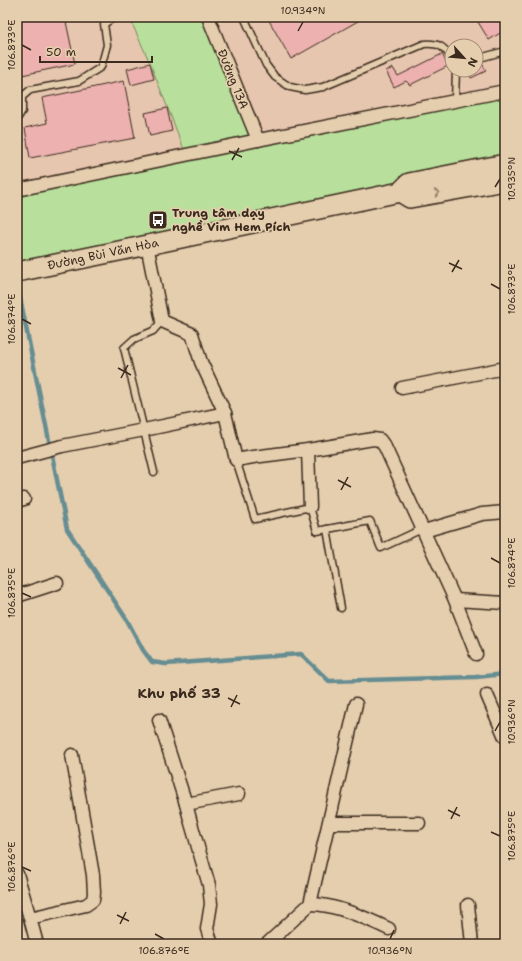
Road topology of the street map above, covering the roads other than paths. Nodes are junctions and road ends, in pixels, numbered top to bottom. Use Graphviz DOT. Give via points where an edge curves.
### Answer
graph roads {
  1 [pos="102,17"];
  2 [pos="115,17"];
  3 [pos="208,17"];
  4 [pos="244,17"];
  5 [pos="104,24"];
  6 [pos="444,48"];
  7 [pos="505,51"];
  8 [pos="484,57"];
  9 [pos="456,78"];
  10 [pos="505,91"];
  11 [pos="455,101"];
  12 [pos="17,119"];
  13 [pos="258,140"];
  14 [pos="505,164"];
  15 [pos="505,181"];
  16 [pos="17,190"];
  17 [pos="400,192"];
  18 [pos="147,245"];
  19 [pos="17,272"];
  20 [pos="162,321"];
  21 [pos="505,368"];
  22 [pos="402,388"];
  23 [pos="225,413"];
  24 [pos="144,430"];
  25 [pos="308,450"];
  26 [pos="17,458"];
  27 [pos="236,460"];
  28 [pos="154,472"];
  29 [pos="310,507"];
  30 [pos="505,512"];
  31 [pos="326,529"];
  32 [pos="423,530"];
  33 [pos="57,583"];
  34 [pos="17,596"];
  35 [pos="455,600"];
  36 [pos="505,603"];
  37 [pos="341,608"];
  38 [pos="476,654"];
  39 [pos="487,695"];
  40 [pos="356,704"];
  41 [pos="159,720"];
  42 [pos="505,737"];
  43 [pos="72,755"];
  44 [pos="239,794"];
  45 [pos="186,804"];
  46 [pos="329,823"];
  47 [pos="419,823"];
  48 [pos="17,874"];
  49 [pos="310,904"];
  50 [pos="468,905"];
  51 [pos="30,918"];
  52 [pos="389,929"];
  53 [pos="37,944"];
  54 [pos="212,944"];
  55 [pos="267,944"];
  56 [pos="472,944"];
  1 -- 5 [label="lane"];
  2 -- 5 [label="lane"];
  3 -- 13 [label="street, Đường 13A"];
  4 -- 6 [label="lane" via="266,65 275,77 290,87 305,90 323,87 424,44 434,43"];
  5 -- 12 [label="lane" via="107,45 101,67 79,81 30,90 22,97 22,111"];
  7 -- 8 [label="lane"];
  9 -- 11 [label="lane"];
  10 -- 11 [label="street"];
  11 -- 13 [label="street"];
  13 -- 16 [label="street"];
  14 -- 17 [label="main road, Đường Bùi Văn Hòa" via="409,183"];
  17 -- 15 [label="main road, Đường Bùi Văn Hòa, one-way" via="410,198"];
  17 -- 18 [label="main road, Đường Bùi Văn Hòa"];
  18 -- 19 [label="main road, Đường Bùi Văn Hòa"];
  18 -- 20 [label="street"];
  20 -- 23 [label="street" via="192,334 201,362"];
  20 -- 24 [label="lane" via="153,331 134,339 124,348"];
  21 -- 22 [label="street"];
  23 -- 24 [label="street"];
  23 -- 27 [label="street"];
  24 -- 26 [label="street" via="62,446"];
  24 -- 28 [label="lane"];
  25 -- 27 [label="street"];
  25 -- 29 [label="street"];
  25 -- 32 [label="street" via="380,440"];
  27 -- 29 [label="lane" via="255,519"];
  29 -- 31 [label="lane" via="317,531"];
  30 -- 32 [label="street" via="482,514"];
  31 -- 32 [label="lane" via="370,521 381,548"];
  31 -- 37 [label="lane"];
  32 -- 35 [label="street"];
  33 -- 34 [label="street"];
  35 -- 36 [label="street"];
  35 -- 38 [label="street"];
  39 -- 42 [label="street"];
  40 -- 46 [label="street"];
  41 -- 45 [label="street"];
  43 -- 51 [label="street" via="94,893 92,900 86,905"];
  44 -- 45 [label="street"];
  45 -- 54 [label="street" via="209,885 211,904 207,929"];
  46 -- 47 [label="street"];
  46 -- 49 [label="street"];
  48 -- 51 [label="street"];
  49 -- 52 [label="street" via="342,910"];
  49 -- 55 [label="street"];
  50 -- 56 [label="street"];
  51 -- 53 [label="street"];
}
